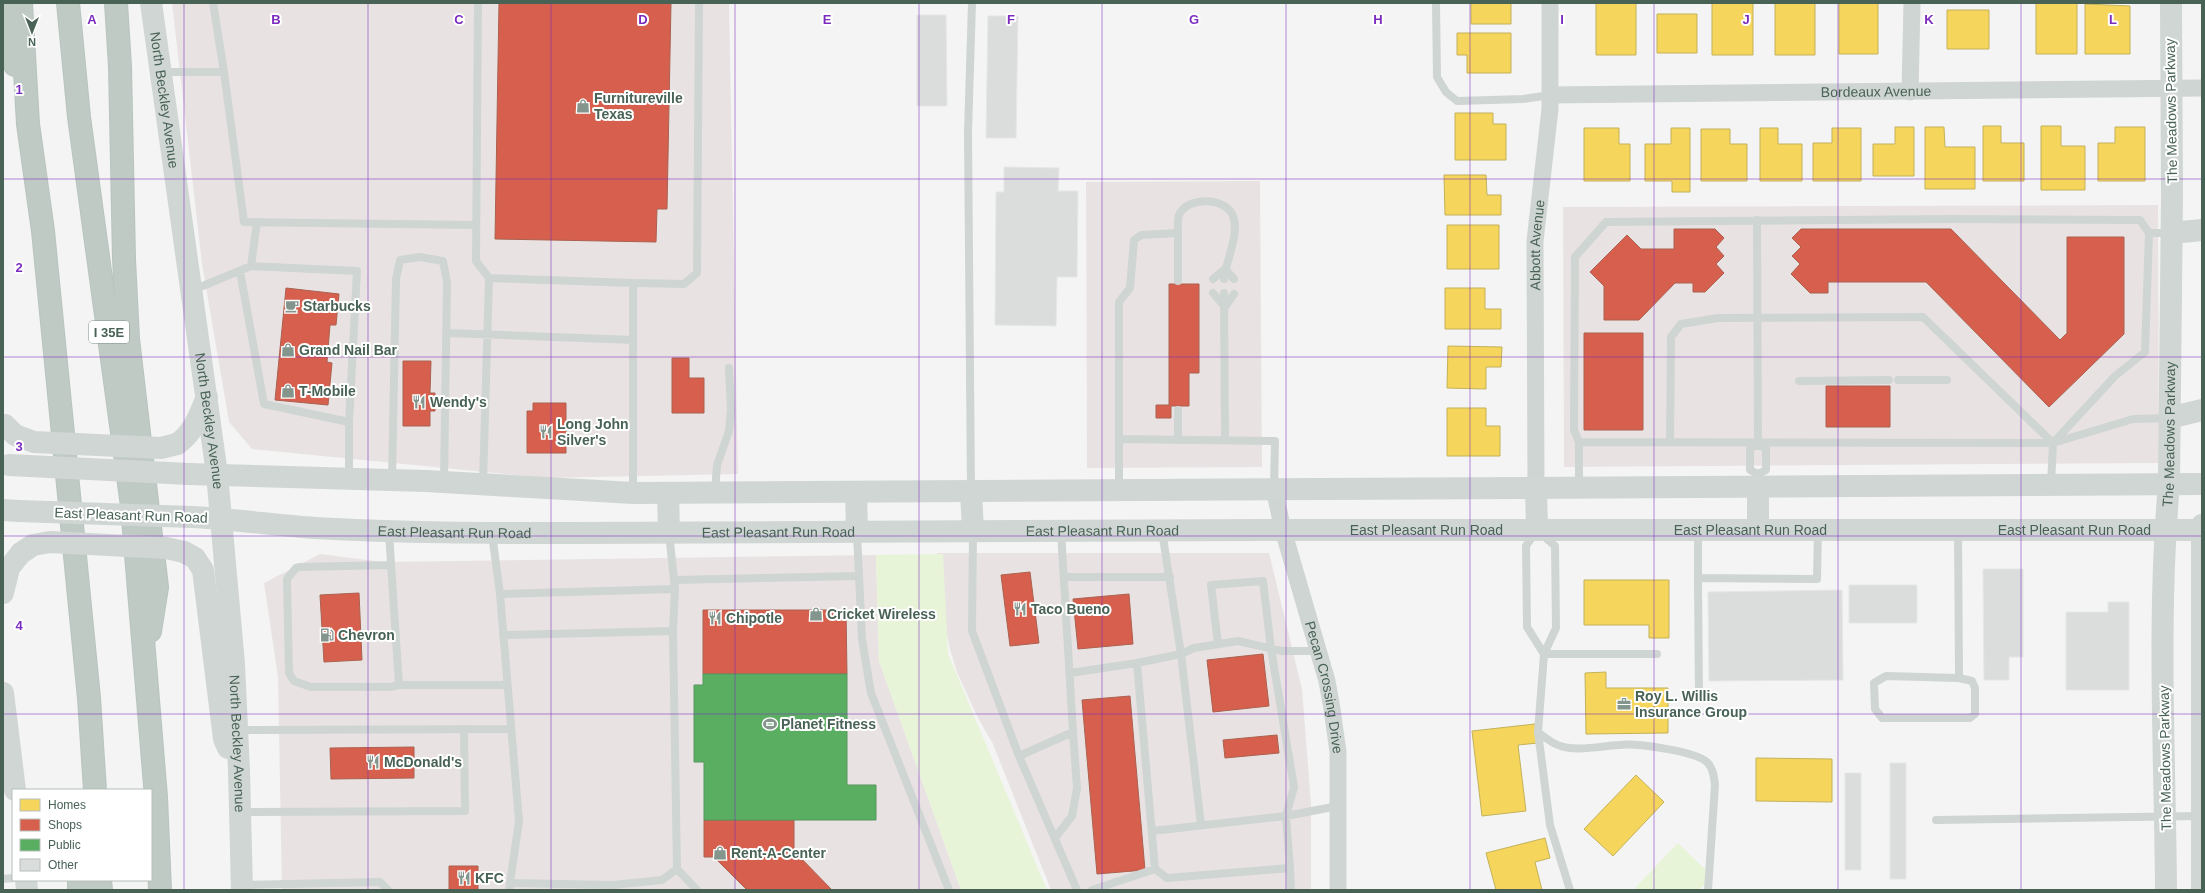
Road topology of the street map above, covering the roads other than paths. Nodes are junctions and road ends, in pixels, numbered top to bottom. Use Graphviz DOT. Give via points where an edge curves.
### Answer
graph roads {
  1 [pos="3,3"];
  2 [pos="21,3"];
  3 [pos="68,3"];
  4 [pos="116,3"];
  5 [pos="151,3"];
  6 [pos="213,3"];
  7 [pos="478,3"];
  8 [pos="699,3"];
  9 [pos="972,3"];
  10 [pos="1436,3"];
  11 [pos="1550,3"];
  12 [pos="1912,3"];
  13 [pos="2171,3"];
  14 [pos="161,72"];
  15 [pos="224,72"];
  16 [pos="2202,88"];
  17 [pos="2172,89"];
  18 [pos="1910,92"];
  19 [pos="1550,95"];
  20 [pos="28,124"];
  21 [pos="1757,220"];
  22 [pos="257,222"];
  23 [pos="476,225"];
  24 [pos="2202,230"];
  25 [pos="1178,233"];
  26 [pos="2149,233"];
  27 [pos="2171,233"];
  28 [pos="251,266"];
  29 [pos="1225,269"];
  30 [pos="240,271"];
  31 [pos="489,278"];
  32 [pos="1213,279"];
  33 [pos="1224,279"];
  34 [pos="1234,279"];
  35 [pos="1178,281"];
  36 [pos="633,283"];
  37 [pos="190,290"];
  38 [pos="1213,293"];
  39 [pos="1224,293"];
  40 [pos="1234,294"];
  41 [pos="1225,307"];
  42 [pos="1758,316"];
  43 [pos="446,334"];
  44 [pos="488,334"];
  45 [pos="633,340"];
  46 [pos="729,368"];
  47 [pos="1889,380"];
  48 [pos="1898,380"];
  49 [pos="1947,380"];
  50 [pos="1799,381"];
  51 [pos="207,395"];
  52 [pos="1178,410"];
  53 [pos="2202,410"];
  54 [pos="2169,418"];
  55 [pos="349,422"];
  56 [pos="4,423"];
  57 [pos="1119,439"];
  58 [pos="1178,440"];
  59 [pos="1225,440"];
  60 [pos="1579,442"];
  61 [pos="1670,442"];
  62 [pos="1758,443"];
  63 [pos="2053,443"];
  64 [pos="6,465"];
  65 [pos="217,474"];
  66 [pos="349,479"];
  67 [pos="392,480"];
  68 [pos="1758,480"];
  69 [pos="444,482"];
  70 [pos="483,484"];
  71 [pos="2169,484"];
  72 [pos="2202,484"];
  73 [pos="2051,485"];
  74 [pos="1536,488"];
  75 [pos="1579,488"];
  76 [pos="1274,489"];
  77 [pos="1119,490"];
  78 [pos="971,491"];
  79 [pos="856,492"];
  80 [pos="633,493"];
  81 [pos="668,493"];
  82 [pos="715,493"];
  83 [pos="11,510"];
  84 [pos="221,518"];
  85 [pos="2202,525"];
  86 [pos="389,530"];
  87 [pos="1161,530"];
  88 [pos="1283,530"];
  89 [pos="1537,530"];
  90 [pos="1698,530"];
  91 [pos="1758,530"];
  92 [pos="1818,530"];
  93 [pos="1958,530"];
  94 [pos="2165,530"];
  95 [pos="2202,530"];
  96 [pos="492,531"];
  97 [pos="973,531"];
  98 [pos="1061,531"];
  99 [pos="669,532"];
  100 [pos="857,532"];
  101 [pos="391,565"];
  102 [pos="859,576"];
  103 [pos="1064,578"];
  104 [pos="1170,578"];
  105 [pos="1698,578"];
  106 [pos="2202,581"];
  107 [pos="675,584"];
  108 [pos="3,593"];
  109 [pos="500,594"];
  110 [pos="673,631"];
  111 [pos="503,635"];
  112 [pos="1218,644"];
  113 [pos="1271,649"];
  114 [pos="1318,651"];
  115 [pos="1181,654"];
  116 [pos="1544,654"];
  117 [pos="1657,654"];
  118 [pos="145,662"];
  119 [pos="1137,663"];
  120 [pos="1070,673"];
  121 [pos="1959,678"];
  122 [pos="2202,683"];
  123 [pos="399,685"];
  124 [pos="507,685"];
  125 [pos="3,693"];
  126 [pos="1699,699"];
  127 [pos="5,720"];
  128 [pos="464,729"];
  129 [pos="511,729"];
  130 [pos="237,730"];
  131 [pos="1073,732"];
  132 [pos="1538,732"];
  133 [pos="92,744"];
  134 [pos="1019,756"];
  135 [pos="239,771"];
  136 [pos="11,783"];
  137 [pos="88,789"];
  138 [pos="95,789"];
  139 [pos="1338,806"];
  140 [pos="240,812"];
  141 [pos="1286,816"];
  142 [pos="2165,816"];
  143 [pos="2202,816"];
  144 [pos="1936,820"];
  145 [pos="1201,825"];
  146 [pos="1152,831"];
  147 [pos="1055,838"];
  148 [pos="1290,868"];
  149 [pos="677,869"];
  150 [pos="1155,869"];
  151 [pos="509,886"];
  152 [pos="242,887"];
  153 [pos="2202,889"];
  154 [pos="160,890"];
  155 [pos="388,890"];
  156 [pos="697,890"];
  157 [pos="949,890"];
  158 [pos="1077,890"];
  159 [pos="1092,890"];
  160 [pos="1291,890"];
  161 [pos="1338,890"];
  162 [pos="1570,890"];
  163 [pos="1708,890"];
  164 [pos="2166,890"];
  1 -- 20 [label="highway" via="5,25"];
  2 -- 20 [label="highway"];
  3 -- 118 [label="highway, I 35E" via="79,117 129,477"];
  4 -- 118 [label="highway" via="128,339 157,587"];
  5 -- 14 [label="main road, North Beckley Avenue"];
  6 -- 15 [label="lane"];
  7 -- 23 [label="lane"];
  8 -- 36 [label="lane" via="697,273 684,284"];
  9 -- 78 [label="lane" via="968,132"];
  10 -- 19 [label="lane" via="1437,77 1446,92 1457,101 1523,99"];
  11 -- 19 [label="street, Abbott Avenue"];
  12 -- 18 [label="street"];
  13 -- 17 [label="main road, The Meadows Parkway"];
  14 -- 15 [label="lane"];
  14 -- 37 [label="main road, North Beckley Avenue"];
  15 -- 22 [label="lane" via="244,222"];
  16 -- 17 [label="street, Bordeaux Avenue"];
  17 -- 18 [label="street, Bordeaux Avenue"];
  17 -- 27 [label="main road, The Meadows Parkway"];
  18 -- 19 [label="street, Bordeaux Avenue"];
  19 -- 74 [label="street, Abbott Avenue" via="1535,241"];
  20 -- 133 [label="highway" via="43,231"];
  21 -- 26 [label="lane" via="2140,220"];
  21 -- 42 [label="lane"];
  21 -- 60 [label="lane" via="1606,222 1575,257 1574,430"];
  22 -- 23 [label="lane"];
  22 -- 28 [label="lane"];
  23 -- 31 [label="lane" via="476,261"];
  24 -- 27 [label="main road"];
  25 -- 29 [label="lane" via="1179,215 1186,206 1200,202 1215,202 1228,208 1233,216 1235,228"];
  25 -- 35 [label="lane"];
  25 -- 57 [label="lane" via="1141,235 1134,240 1130,288 1119,302"];
  26 -- 27 [label="lane"];
  26 -- 63 [label="lane" via="2145,352 2115,376"];
  27 -- 54 [label="main road, The Meadows Parkway"];
  28 -- 30 [label="lane"];
  28 -- 55 [label="lane" via="357,271"];
  29 -- 32 [label="lane"];
  29 -- 33 [label="lane"];
  29 -- 34 [label="lane"];
  30 -- 37 [label="lane"];
  30 -- 55 [label="lane" via="264,404"];
  31 -- 36 [label="lane"];
  31 -- 44 [label="lane"];
  36 -- 45 [label="lane"];
  37 -- 51 [label="main road, North Beckley Avenue"];
  38 -- 41 [label="lane"];
  39 -- 41 [label="lane"];
  40 -- 41 [label="lane"];
  41 -- 59 [label="lane"];
  42 -- 61 [label="lane" via="1718,318 1681,324 1671,337"];
  42 -- 62 [label="lane"];
  42 -- 63 [label="lane" via="1923,317"];
  43 -- 44 [label="lane"];
  43 -- 67 [label="lane" via="446,282 443,261 420,256 400,260 396,279"];
  43 -- 69 [label="lane"];
  44 -- 45 [label="lane"];
  44 -- 70 [label="lane"];
  45 -- 80 [label="lane"];
  46 -- 82 [label="lane" via="731,410 717,465"];
  47 -- 50 [label="lane"];
  48 -- 49 [label="lane"];
  51 -- 56 [label="main road, bridge" via="189,435 177,444 162,448 34,442 15,435"];
  51 -- 65 [label="main road, North Beckley Avenue"];
  52 -- 58 [label="lane"];
  53 -- 54 [label="main road"];
  54 -- 63 [label="lane" via="2133,419"];
  54 -- 71 [label="main road, The Meadows Parkway"];
  55 -- 66 [label="lane"];
  57 -- 58 [label="lane"];
  57 -- 77 [label="lane"];
  58 -- 59 [label="lane"];
  59 -- 76 [label="lane" via="1275,441"];
  60 -- 61 [label="lane"];
  60 -- 75 [label="lane"];
  61 -- 62 [label="lane"];
  62 -- 63 [label="lane"];
  62 -- 68 [label="lane" via="1766,448 1766,470"];
  62 -- 68 [label="lane" via="1750,448 1750,470"];
  63 -- 73 [label="lane"];
  64 -- 65 [label="main road, bridge"];
  65 -- 66 [label="main road"];
  65 -- 84 [label="main road, North Beckley Avenue"];
  66 -- 67 [label="main road"];
  67 -- 69 [label="main road"];
  68 -- 73 [label="main road"];
  68 -- 75 [label="main road"];
  68 -- 91 [label="main road"];
  69 -- 70 [label="main road"];
  70 -- 80 [label="main road"];
  71 -- 72 [label="main road"];
  71 -- 73 [label="main road"];
  71 -- 94 [label="main road, The Meadows Parkway"];
  74 -- 75 [label="main road"];
  74 -- 76 [label="main road"];
  74 -- 89 [label="main road"];
  76 -- 77 [label="main road"];
  76 -- 88 [label="street, Pecan Crossing Drive"];
  77 -- 78 [label="main road"];
  78 -- 79 [label="main road"];
  78 -- 97 [label="main road"];
  79 -- 82 [label="main road"];
  79 -- 100 [label="main road"];
  80 -- 81 [label="main road"];
  81 -- 82 [label="main road"];
  81 -- 99 [label="main road"];
  83 -- 84 [label="main road, East Pleasant Run Road, bridge"];
  84 -- 86 [label="main road, East Pleasant Run Road" via="315,528"];
  84 -- 130 [label="main road, North Beckley Avenue"];
  85 -- 95 [label="main road"];
  86 -- 96 [label="main road, East Pleasant Run Road" via="460,533"];
  86 -- 101 [label="lane"];
  87 -- 88 [label="main road, East Pleasant Run Road"];
  87 -- 98 [label="main road, East Pleasant Run Road"];
  87 -- 104 [label="lane"];
  88 -- 89 [label="main road, East Pleasant Run Road"];
  88 -- 114 [label="street, Pecan Crossing Drive"];
  89 -- 90 [label="main road, East Pleasant Run Road"];
  89 -- 116 [label="lane" via="1526,546 1527,627"];
  89 -- 116 [label="lane" via="1556,546 1556,628"];
  90 -- 91 [label="main road, East Pleasant Run Road"];
  90 -- 105 [label="lane"];
  91 -- 92 [label="main road, East Pleasant Run Road"];
  92 -- 93 [label="main road, East Pleasant Run Road"];
  92 -- 105 [label="lane" via="1817,579"];
  93 -- 94 [label="main road, East Pleasant Run Road"];
  93 -- 121 [label="lane"];
  94 -- 95 [label="main road, East Pleasant Run Road"];
  94 -- 142 [label="main road, The Meadows Parkway"];
  95 -- 106 [label="main road"];
  96 -- 99 [label="main road, East Pleasant Run Road"];
  96 -- 109 [label="lane"];
  97 -- 98 [label="main road, East Pleasant Run Road"];
  97 -- 100 [label="main road, East Pleasant Run Road"];
  97 -- 134 [label="lane" via="972,632"];
  98 -- 103 [label="lane"];
  99 -- 100 [label="main road, East Pleasant Run Road"];
  99 -- 107 [label="lane"];
  100 -- 102 [label="lane"];
  101 -- 123 [label="lane"];
  101 -- 123 [label="lane" via="296,568 287,579 289,673 294,680 311,687"];
  102 -- 107 [label="lane"];
  102 -- 157 [label="lane" via="862,638 870,693"];
  103 -- 104 [label="lane"];
  103 -- 120 [label="lane"];
  104 -- 115 [label="lane"];
  105 -- 126 [label="lane"];
  106 -- 122 [label="main road"];
  107 -- 109 [label="lane"];
  107 -- 110 [label="lane"];
  108 -- 135 [label="main road, bridge" via="9,568 20,553 33,545 50,542 166,548 184,552 194,558 204,570 224,739"];
  109 -- 111 [label="lane"];
  110 -- 111 [label="lane"];
  110 -- 149 [label="lane"];
  111 -- 124 [label="lane"];
  112 -- 113 [label="lane" via="1238,642"];
  112 -- 113 [label="lane" via="1211,585 1263,581"];
  112 -- 115 [label="lane" via="1194,648"];
  113 -- 114 [label="lane"];
  113 -- 141 [label="lane" via="1294,786"];
  114 -- 139 [label="street, Pecan Crossing Drive" via="1327,681 1338,752"];
  115 -- 119 [label="lane"];
  115 -- 145 [label="lane"];
  116 -- 117 [label="lane"];
  116 -- 132 [label="lane"];
  118 -- 154 [label="highway, I 35E" via="156,797"];
  119 -- 120 [label="lane"];
  119 -- 146 [label="lane"];
  120 -- 131 [label="lane"];
  121 -- 121 [label="lane" via="1886,676 1874,683 1875,709 1882,718 1970,718 1975,714 1975,688 1972,681"];
  122 -- 143 [label="main road"];
  123 -- 124 [label="lane"];
  124 -- 129 [label="lane"];
  125 -- 127 [label="main road"];
  127 -- 136 [label="main road"];
  128 -- 129 [label="lane"];
  128 -- 130 [label="lane"];
  128 -- 140 [label="lane" via="465,812"];
  129 -- 151 [label="lane" via="519,821"];
  130 -- 135 [label="main road, North Beckley Avenue"];
  131 -- 134 [label="lane"];
  131 -- 147 [label="lane" via="1077,788 1072,816"];
  132 -- 162 [label="lane" via="1550,825"];
  132 -- 163 [label="lane" via="1558,746 1571,749 1621,744 1651,746 1706,762 1713,772 1715,785"];
  133 -- 137 [label="highway"];
  133 -- 138 [label="highway"];
  134 -- 147 [label="lane"];
  135 -- 140 [label="main road, North Beckley Avenue"];
  139 -- 141 [label="lane"];
  139 -- 161 [label="street, Pecan Crossing Drive"];
  140 -- 152 [label="main road, North Beckley Avenue"];
  141 -- 145 [label="lane"];
  141 -- 148 [label="lane"];
  142 -- 143 [label="lane"];
  142 -- 144 [label="lane"];
  142 -- 164 [label="main road, The Meadows Parkway"];
  143 -- 153 [label="main road"];
  145 -- 146 [label="lane"];
  146 -- 150 [label="lane"];
  147 -- 158 [label="lane"];
  148 -- 150 [label="lane" via="1166,878"];
  148 -- 160 [label="lane"];
  149 -- 151 [label="lane" via="662,880 613,885"];
  149 -- 156 [label="lane"];
  150 -- 159 [label="lane"];
  152 -- 155 [label="lane" via="380,882"];
}
